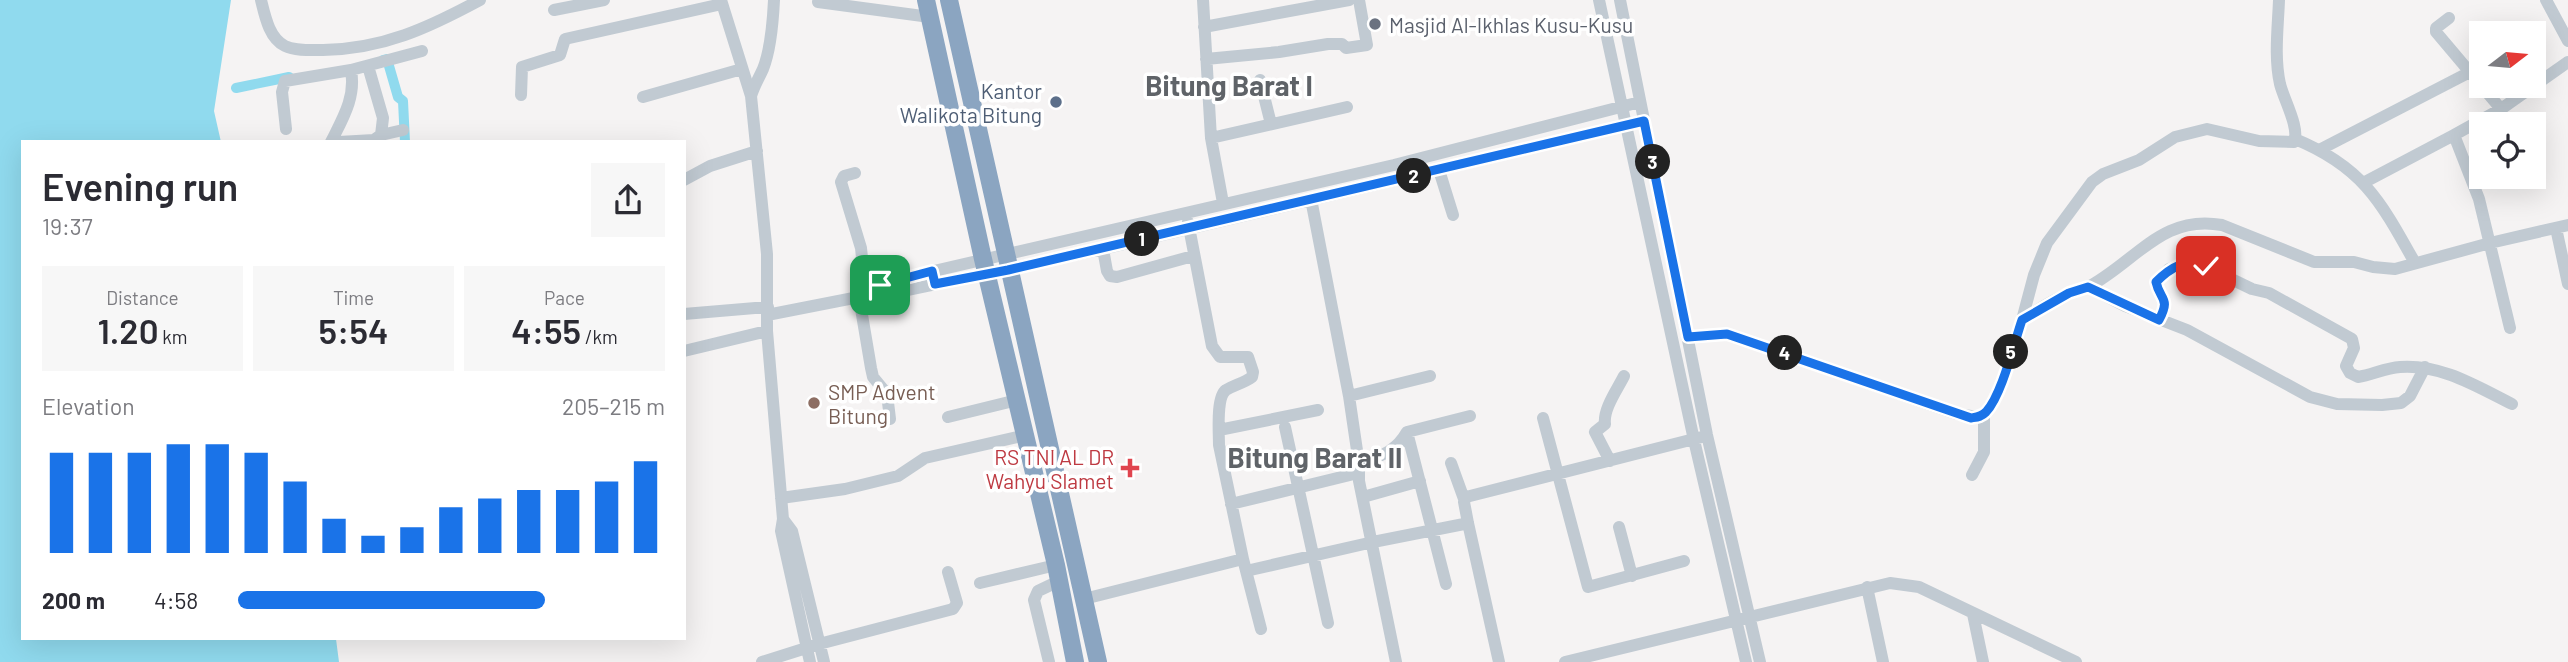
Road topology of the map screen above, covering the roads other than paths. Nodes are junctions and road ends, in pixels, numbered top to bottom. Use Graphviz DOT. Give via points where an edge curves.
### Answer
graph roads {
  1 [pos="261,0"];
  2 [pos="480,0"];
  3 [pos="604,0"];
  4 [pos="774,0"];
  5 [pos="949,0"];
  6 [pos="1203,0"];
  7 [pos="1349,0"];
  8 [pos="1359,0"];
  9 [pos="1599,0"];
  10 [pos="1620,0"];
  11 [pos="2279,0"];
  12 [pos="2546,0"];
  13 [pos="722,2"];
  14 [pos="818,2"];
  15 [pos="928,8"];
  16 [pos="554,10"];
  17 [pos="2449,18"];
  18 [pos="1203,27"];
  19 [pos="2568,41"];
  20 [pos="422,51"];
  21 [pos="1206,59"];
  22 [pos="2568,62"];
  23 [pos="368,66"];
  24 [pos="742,69"];
  25 [pos="351,70"];
  26 [pos="2469,71"];
  27 [pos="2469,73"];
  28 [pos="1260,80"];
  29 [pos="521,95"];
  30 [pos="751,96"];
  31 [pos="643,97"];
  32 [pos="2492,98"];
  33 [pos="1640,102"];
  34 [pos="1622,105"];
  35 [pos="1347,107"];
  36 [pos="2501,109"];
  37 [pos="1644,121"];
  38 [pos="1271,124"];
  39 [pos="1626,126"];
  40 [pos="286,130"];
  41 [pos="403,130"];
  42 [pos="2454,135"];
  43 [pos="1211,138"];
  44 [pos="1503,138"];
  45 [pos="376,139"];
  46 [pos="2295,139"];
  47 [pos="332,140"];
  48 [pos="2321,149"];
  49 [pos="757,151"];
  50 [pos="1507,154"];
  51 [pos="1394,164"];
  52 [pos="1439,170"];
  53 [pos="855,173"];
  54 [pos="686,179"];
  55 [pos="1397,180"];
  56 [pos="2364,183"];
  57 [pos="1311,199"];
  58 [pos="1223,203"];
  59 [pos="1186,211"];
  60 [pos="1453,215"];
  61 [pos="2562,227"];
  62 [pos="1189,228"];
  63 [pos="2490,243"];
  64 [pos="1103,249"];
  65 [pos="1193,256"];
  66 [pos="1007,262"];
  67 [pos="2415,263"];
  68 [pos="985,266"];
  69 [pos="2568,284"];
  70 [pos="2088,287"];
  71 [pos="865,296"];
  72 [pos="768,311"];
  73 [pos="686,314"];
  74 [pos="2022,320"];
  75 [pos="2159,320"];
  76 [pos="2510,328"];
  77 [pos="767,331"];
  78 [pos="1688,337"];
  79 [pos="686,351"];
  80 [pos="2425,367"];
  81 [pos="1430,376"];
  82 [pos="1624,376"];
  83 [pos="1349,396"];
  84 [pos="1017,400"];
  85 [pos="2512,404"];
  86 [pos="1318,410"];
  87 [pos="1984,415"];
  88 [pos="1470,416"];
  89 [pos="948,417"];
  90 [pos="1543,418"];
  91 [pos="890,419"];
  92 [pos="1285,428"];
  93 [pos="1219,430"];
  94 [pos="1407,432"];
  95 [pos="1026,435"];
  96 [pos="1700,437"];
  97 [pos="1051,451"];
  98 [pos="1031,457"];
  99 [pos="1610,461"];
  100 [pos="1451,463"];
  101 [pos="1359,469"];
  102 [pos="1559,474"];
  103 [pos="1972,475"];
  104 [pos="1420,481"];
  105 [pos="1298,487"];
  106 [pos="1363,497"];
  107 [pos="781,498"];
  108 [pos="1464,499"];
  109 [pos="1231,504"];
  110 [pos="1464,524"];
  111 [pos="1619,527"];
  112 [pos="1432,531"];
  113 [pos="1373,542"];
  114 [pos="1313,555"];
  115 [pos="1684,561"];
  116 [pos="1245,565"];
  117 [pos="948,572"];
  118 [pos="1057,573"];
  119 [pos="1632,576"];
  120 [pos="981,583"];
  121 [pos="1446,584"];
  122 [pos="1867,587"];
  123 [pos="1084,599"];
  124 [pos="1973,614"];
  125 [pos="1743,619"];
  126 [pos="1328,623"];
  127 [pos="1261,629"];
  128 [pos="813,646"];
  129 [pos="1611,657"];
  130 [pos="762,662"];
  131 [pos="810,662"];
  132 [pos="824,662"];
  133 [pos="1049,662"];
  134 [pos="1075,662"];
  135 [pos="1098,662"];
  136 [pos="1396,662"];
  137 [pos="1499,662"];
  138 [pos="1565,662"];
  139 [pos="1746,662"];
  140 [pos="1760,662"];
  141 [pos="1883,662"];
  142 [pos="1983,662"];
  143 [pos="2076,662"];
  1 -- 2 [label="street" via="273,35 286,47 311,50 400,38"];
  3 -- 16 [label="street"];
  4 -- 30 [label="street" via="763,70"];
  5 -- 66 [label="highway"];
  6 -- 18 [label="street"];
  7 -- 18 [label="street"];
  8 -- 21 [label="street" via="1367,45 1346,48 1328,44"];
  9 -- 34 [label="street"];
  10 -- 33 [label="street"];
  11 -- 46 [label="street" via="2279,76"];
  12 -- 19 [label="street"];
  13 -- 24 [label="street"];
  13 -- 29 [label="street" via="565,40 560,55 522,67"];
  14 -- 15 [label="street"];
  15 -- 68 [label="highway"];
  17 -- 26 [label="street" via="2436,32"];
  18 -- 21 [label="street"];
  20 -- 23 [label="street"];
  21 -- 43 [label="street"];
  22 -- 36 [label="street"];
  23 -- 25 [label="street"];
  23 -- 45 [label="street" via="383,118"];
  24 -- 30 [label="street"];
  24 -- 31 [label="street"];
  25 -- 40 [label="street" via="285,80"];
  25 -- 47 [label="street" via="351,100"];
  27 -- 48 [label="street"];
  28 -- 38 [label="street"];
  30 -- 49 [label="street"];
  32 -- 36 [label="street"];
  33 -- 34 [label="street"];
  33 -- 37 [label="street"];
  34 -- 39 [label="street"];
  34 -- 44 [label="street"];
  35 -- 38 [label="street"];
  36 -- 42 [label="street"];
  37 -- 39 [label="street"];
  37 -- 78 [label="street"];
  38 -- 43 [label="street"];
  39 -- 50 [label="street"];
  39 -- 96 [label="street"];
  41 -- 45 [label="street"];
  42 -- 56 [label="street"];
  42 -- 63 [label="street"];
  43 -- 58 [label="street"];
  44 -- 50 [label="street"];
  44 -- 51 [label="street"];
  46 -- 48 [label="street"];
  46 -- 74 [label="street" via="2289,144 2269,142 2199,129 2103,174 2052,233"];
  48 -- 56 [label="street"];
  49 -- 54 [label="street"];
  49 -- 72 [label="street"];
  50 -- 52 [label="street"];
  51 -- 55 [label="street"];
  51 -- 58 [label="street"];
  52 -- 55 [label="street"];
  52 -- 60 [label="street"];
  53 -- 71 [label="street" via="841,182 861,248"];
  55 -- 57 [label="street"];
  56 -- 67 [label="street"];
  57 -- 62 [label="street"];
  57 -- 83 [label="street"];
  58 -- 59 [label="street"];
  59 -- 62 [label="street"];
  59 -- 66 [label="street"];
  61 -- 63 [label="street"];
  61 -- 69 [label="street"];
  62 -- 64 [label="street"];
  62 -- 65 [label="street"];
  63 -- 67 [label="street"];
  63 -- 76 [label="street"];
  64 -- 65 [label="street" via="1107,271 1117,277"];
  64 -- 66 [label="street"];
  65 -- 93 [label="street" via="1212,346 1220,357 1248,357 1253,372 1220,397"];
  66 -- 68 [label="street"];
  66 -- 97 [label="highway"];
  67 -- 70 [label="street" via="2395,269 2354,261 2319,263 2228,226 2191,223 2158,236"];
  68 -- 71 [label="street" via="880,285"];
  68 -- 84 [label="highway"];
  70 -- 74 [label="street"];
  70 -- 75 [label="street"];
  71 -- 72 [label="street"];
  71 -- 91 [label="street" via="871,368 885,389"];
  72 -- 73 [label="street"];
  72 -- 77 [label="street"];
  74 -- 87 [label="street" via="1999,389"];
  75 -- 80 [label="street" via="2187,330 2310,397 2337,404 2401,403 2416,387"];
  75 -- 80 [label="street" via="2166,307 2156,282 2169,269 2198,263 2269,293 2352,339 2354,348 2346,366 2358,377 2400,367"];
  77 -- 79 [label="street"];
  77 -- 107 [label="street"];
  78 -- 87 [label="street" via="1727,334 1957,414"];
  78 -- 96 [label="street"];
  80 -- 85 [label="street"];
  81 -- 83 [label="street"];
  82 -- 99 [label="street" via="1605,424 1595,432"];
  83 -- 101 [label="street"];
  84 -- 89 [label="street"];
  84 -- 95 [label="highway"];
  86 -- 93 [label="street"];
  87 -- 103 [label="street" via="1984,452"];
  88 -- 94 [label="street"];
  90 -- 102 [label="street"];
  92 -- 105 [label="street"];
  93 -- 109 [label="street"];
  94 -- 101 [label="street" via="1390,452"];
  94 -- 104 [label="street"];
  95 -- 98 [label="highway"];
  95 -- 107 [label="street" via="922,459 898,476"];
  96 -- 99 [label="street"];
  96 -- 125 [label="street"];
  97 -- 98 [label="highway"];
  97 -- 123 [label="highway"];
  98 -- 118 [label="highway"];
  99 -- 102 [label="street"];
  100 -- 108 [label="street"];
  101 -- 105 [label="street"];
  101 -- 106 [label="street"];
  102 -- 108 [label="street"];
  102 -- 119 [label="street" via="1588,587"];
  104 -- 106 [label="street"];
  104 -- 112 [label="street"];
  105 -- 109 [label="street"];
  105 -- 114 [label="street"];
  106 -- 113 [label="street"];
  107 -- 128 [label="street" via="783,519 792,531"];
  108 -- 137 [label="street"];
  109 -- 116 [label="street"];
  110 -- 112 [label="street"];
  111 -- 119 [label="street"];
  112 -- 113 [label="street"];
  112 -- 121 [label="street"];
  113 -- 114 [label="street"];
  113 -- 136 [label="street"];
  114 -- 116 [label="street"];
  114 -- 126 [label="street"];
  115 -- 119 [label="street"];
  116 -- 123 [label="street"];
  116 -- 127 [label="street"];
  117 -- 128 [label="street" via="957,603 953,609"];
  118 -- 120 [label="street"];
  118 -- 133 [label="street" via="1034,600"];
  118 -- 134 [label="highway"];
  122 -- 124 [label="street" via="1910,584"];
  122 -- 125 [label="street"];
  122 -- 141 [label="street"];
  123 -- 135 [label="highway"];
  124 -- 142 [label="street"];
  124 -- 143 [label="street"];
  125 -- 129 [label="street"];
  125 -- 139 [label="street"];
  125 -- 140 [label="street"];
  128 -- 130 [label="street"];
  128 -- 131 [label="street"];
  128 -- 132 [label="street"];
  129 -- 138 [label="street"];
}
